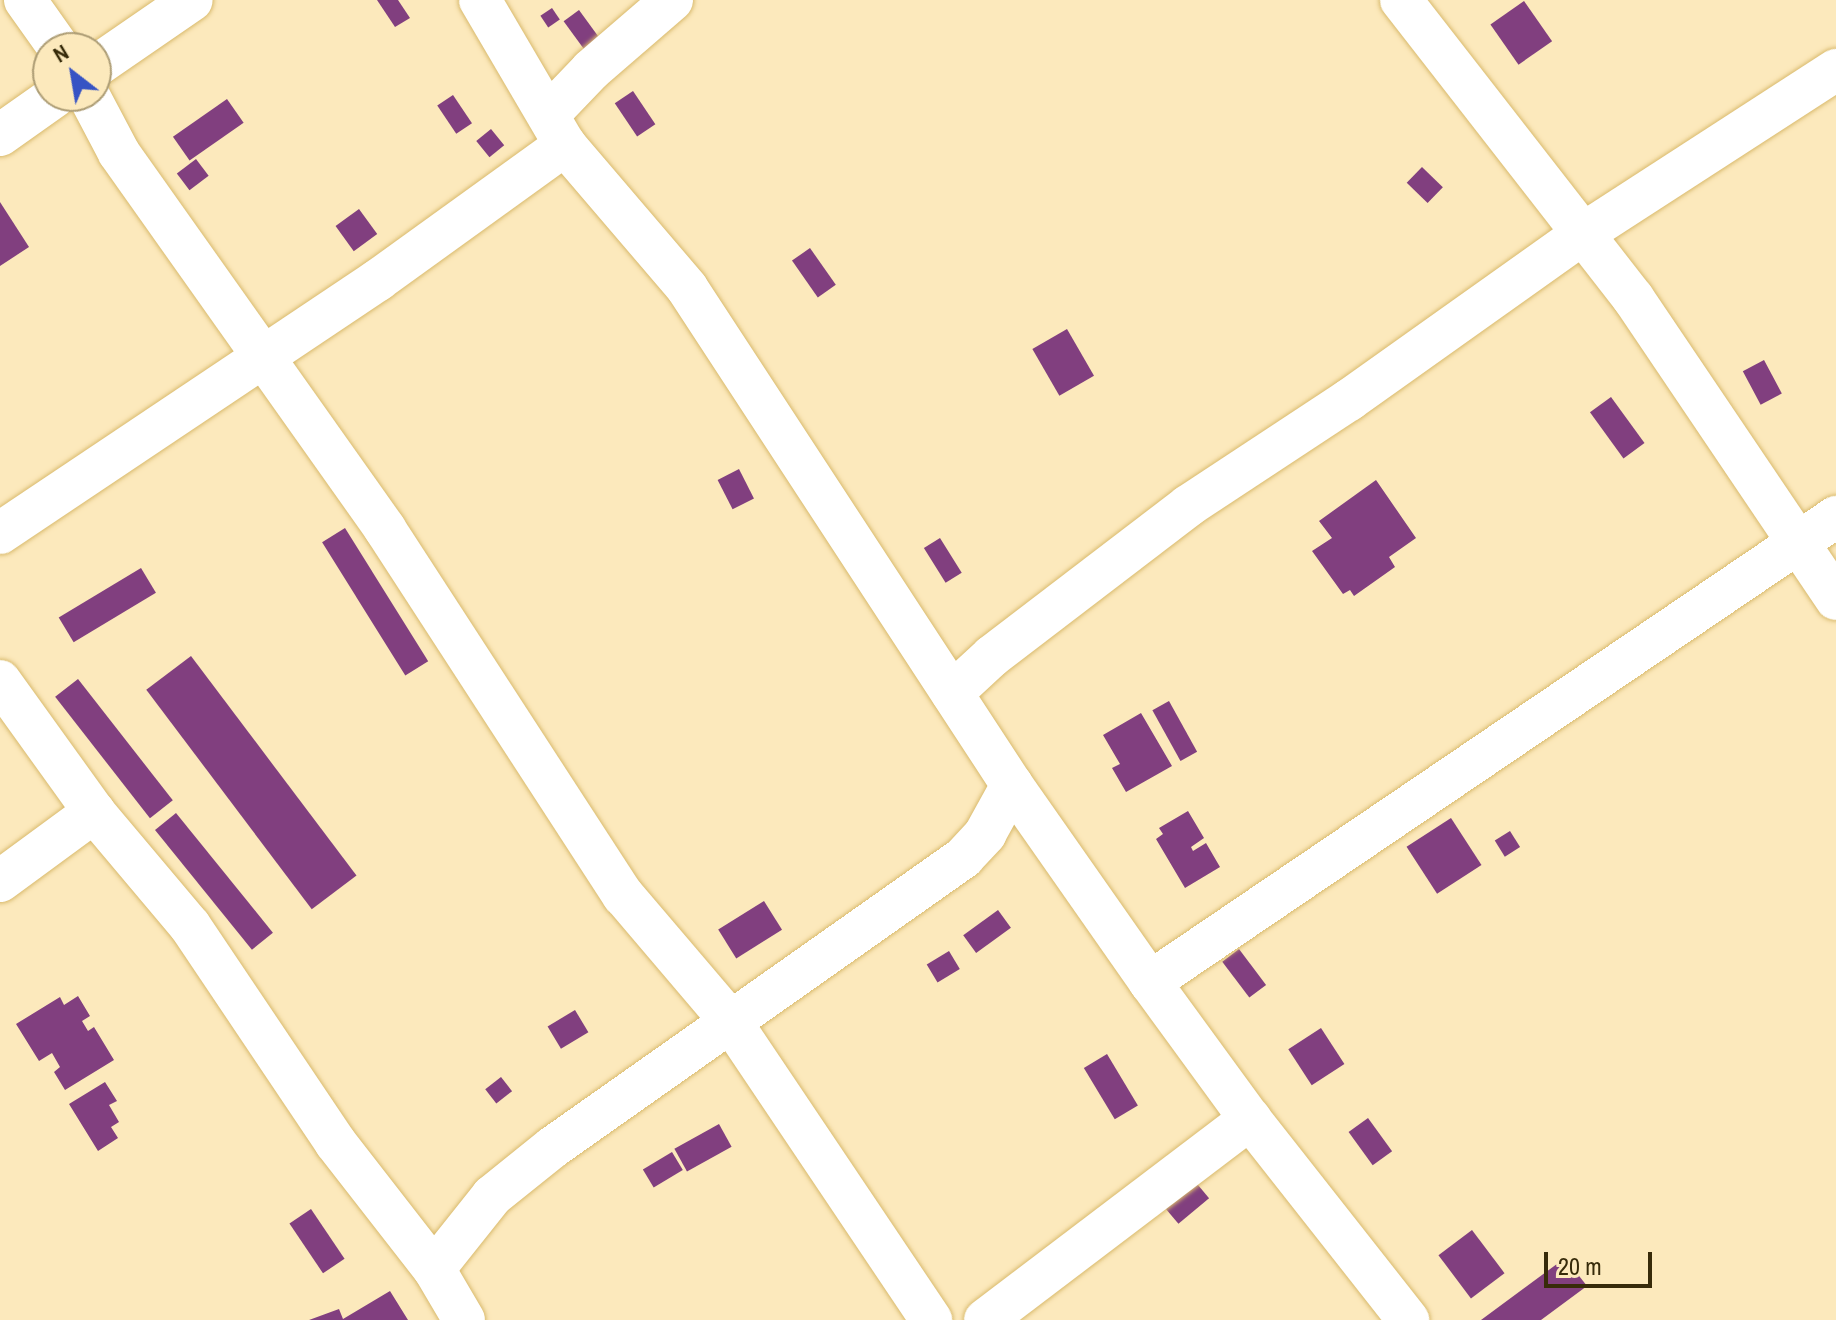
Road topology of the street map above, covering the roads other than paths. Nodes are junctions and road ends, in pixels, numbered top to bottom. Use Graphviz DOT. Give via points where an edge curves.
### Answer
graph roads {
  1 [pos="25,0"];
  2 [pos="192,0"];
  3 [pos="480,0"];
  4 [pos="672,0"];
  5 [pos="1401,0"];
  6 [pos="48,32"];
  7 [pos="112,55"];
  8 [pos="1836,70"];
  9 [pos="32,112"];
  10 [pos="97,112"];
  11 [pos="557,130"];
  12 [pos="0,135"];
  13 [pos="1581,235"];
  14 [pos="265,354"];
  15 [pos="1836,517"];
  16 [pos="0,533"];
  17 [pos="1796,545"];
  18 [pos="1836,599"];
  19 [pos="0,681"];
  20 [pos="952,693"];
  21 [pos="1012,785"];
  22 [pos="94,812"];
  23 [pos="0,881"];
  24 [pos="1150,982"];
  25 [pos="731,1022"];
  26 [pos="1250,1119"];
  27 [pos="434,1269"];
  28 [pos="464,1320"];
  29 [pos="931,1320"];
  30 [pos="985,1320"];
  31 [pos="1408,1320"];
  1 -- 6 [label="street"];
  2 -- 7 [label="street"];
  3 -- 11 [label="street"];
  4 -- 11 [label="street" via="591,70"];
  5 -- 13 [label="street"];
  8 -- 13 [label="street"];
  9 -- 12 [label="street"];
  10 -- 14 [label="street" via="119,153"];
  11 -- 14 [label="street"];
  11 -- 20 [label="street" via="687,288"];
  13 -- 17 [label="street" via="1692,382"];
  13 -- 20 [label="street" via="1140,541"];
  14 -- 16 [label="street"];
  14 -- 25 [label="street" via="623,895"];
  15 -- 17 [label="street"];
  17 -- 18 [label="street"];
  17 -- 24 [label="street"];
  19 -- 22 [label="street"];
  20 -- 21 [label="street"];
  21 -- 24 [label="street"];
  21 -- 25 [label="street" via="985,834 963,858"];
  22 -- 23 [label="street"];
  22 -- 27 [label="street" via="190,926 335,1142"];
  24 -- 26 [label="street"];
  25 -- 27 [label="street" via="492,1196"];
  25 -- 29 [label="street"];
  26 -- 30 [label="street"];
  26 -- 31 [label="street"];
  27 -- 28 [label="street"];
}
